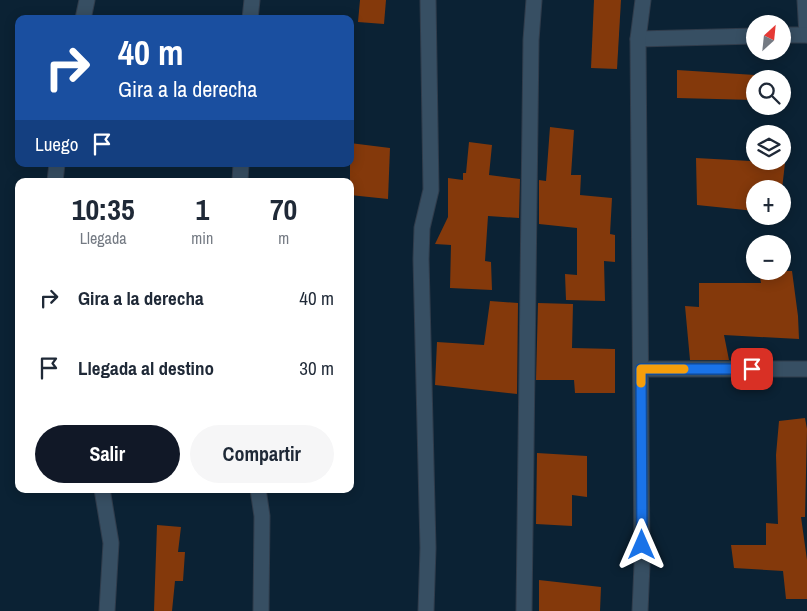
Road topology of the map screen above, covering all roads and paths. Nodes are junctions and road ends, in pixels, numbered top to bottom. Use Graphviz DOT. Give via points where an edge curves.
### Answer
graph roads {
  1 [pos="87,0"];
  2 [pos="252,0"];
  3 [pos="428,0"];
  4 [pos="534,0"];
  5 [pos="643,0"];
  6 [pos="805,0"];
  7 [pos="84,15"];
  8 [pos="250,15"];
  9 [pos="791,35"];
  10 [pos="807,35"];
  11 [pos="746,36"];
  12 [pos="638,39"];
  13 [pos="807,368"];
  14 [pos="641,369"];
  15 [pos="103,493"];
  16 [pos="259,493"];
  17 [pos="107,611"];
  18 [pos="261,611"];
  19 [pos="426,611"];
  20 [pos="524,611"];
  21 [pos="640,611"];
  1 -- 7 [label="street"];
  2 -- 8 [label="street"];
  3 -- 19 [label="street" via="431,190 422,228 421,258 428,548"];
  4 -- 20 [label="street"];
  5 -- 12 [label="street"];
  6 -- 10 [label="street"];
  9 -- 10 [label="street"];
  11 -- 12 [label="street"];
  12 -- 14 [label="street"];
  13 -- 14 [label="street"];
  14 -- 21 [label="street"];
  15 -- 17 [label="street" via="111,544"];
  16 -- 18 [label="street" via="262,516"];
}
